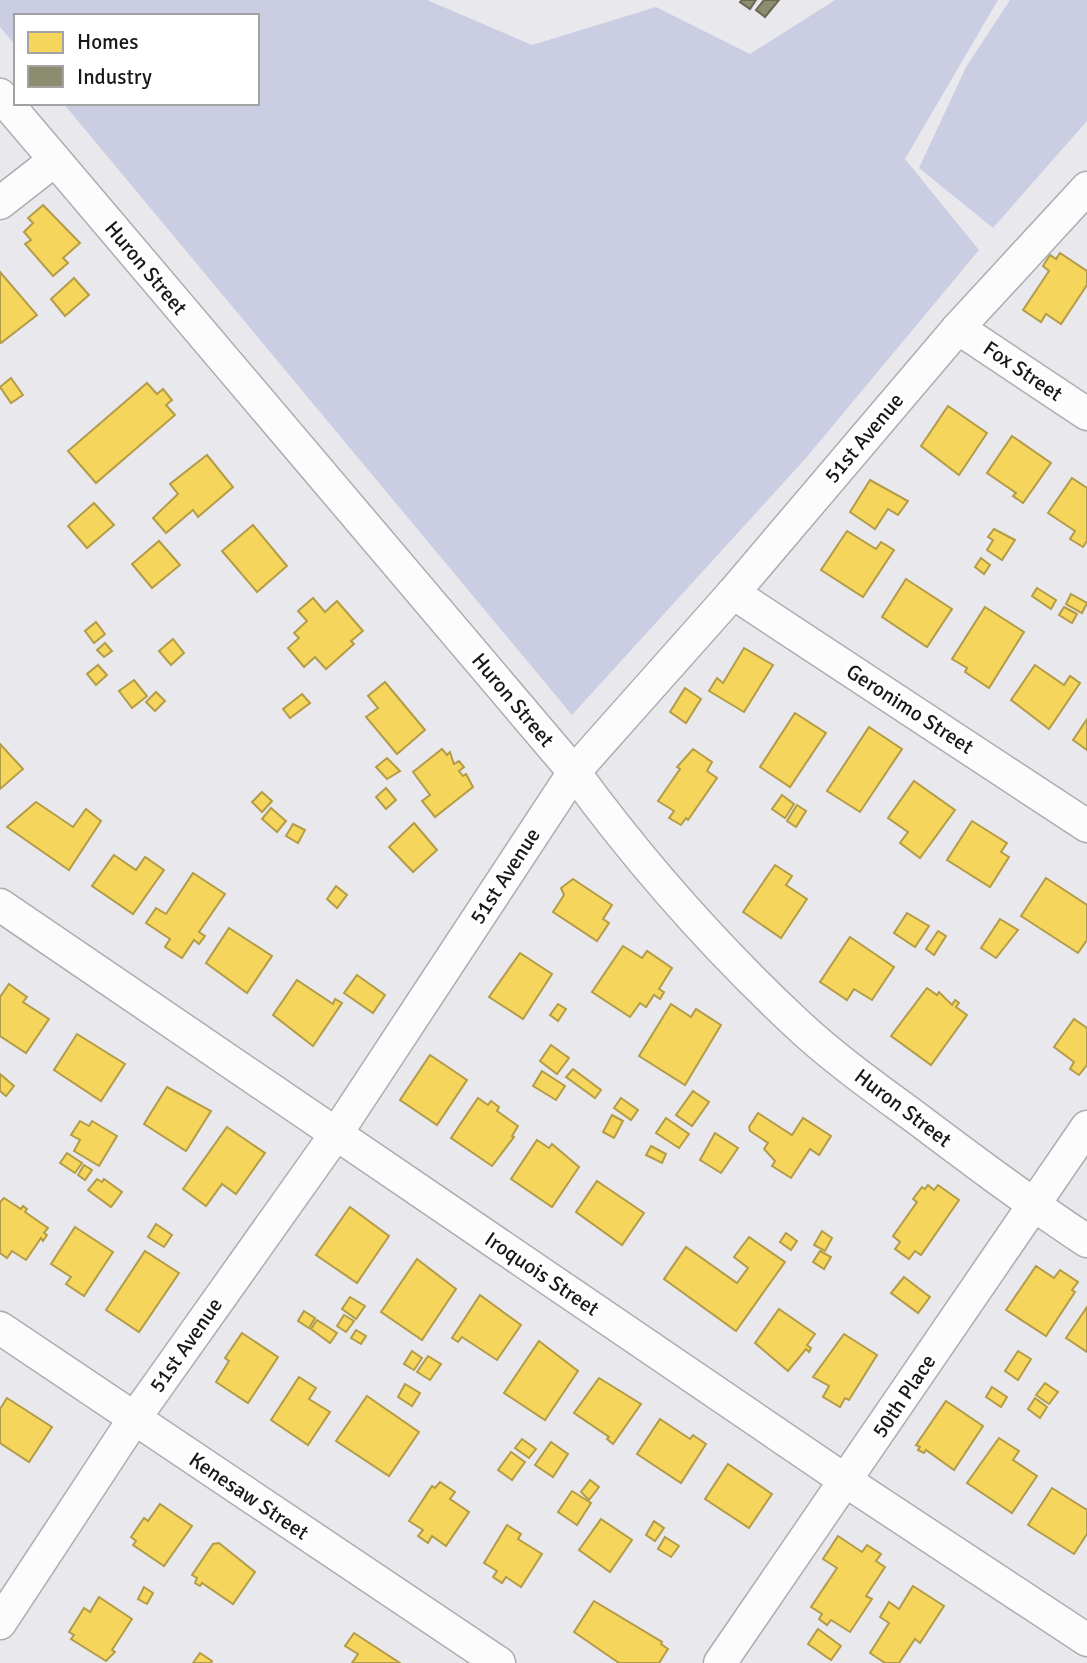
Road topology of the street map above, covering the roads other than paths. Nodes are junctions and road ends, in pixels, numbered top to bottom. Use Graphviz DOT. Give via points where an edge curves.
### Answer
graph roads {
  1 [pos="0,95"];
  2 [pos="55,160"];
  3 [pos="1087,188"];
  4 [pos="0,203"];
  5 [pos="958,328"];
  6 [pos="1087,414"];
  7 [pos="733,593"];
  8 [pos="574,772"];
  9 [pos="1087,826"];
  10 [pos="0,905"];
  11 [pos="1087,1127"];
  12 [pos="335,1133"];
  13 [pos="1033,1205"];
  14 [pos="1087,1241"];
  15 [pos="0,1328"];
  16 [pos="134,1419"];
  17 [pos="846,1481"];
  18 [pos="0,1623"];
  19 [pos="1087,1640"];
  20 [pos="494,1662"];
  21 [pos="720,1663"];
  1 -- 2 [label="street, Huron Street"];
  2 -- 4 [label="street"];
  2 -- 8 [label="street, Huron Street"];
  3 -- 5 [label="street, 51st Avenue"];
  5 -- 6 [label="street, Fox Street"];
  5 -- 7 [label="street, 51st Avenue"];
  7 -- 8 [label="street, 51st Avenue"];
  7 -- 9 [label="street, Geronimo Street"];
  8 -- 12 [label="street, 51st Avenue"];
  8 -- 13 [label="street, Huron Street" via="625,841 795,1022"];
  10 -- 12 [label="street, Iroquois Street"];
  11 -- 13 [label="street, 50th Place"];
  12 -- 16 [label="street, 51st Avenue"];
  12 -- 17 [label="street, Iroquois Street"];
  13 -- 14 [label="street, Huron Street"];
  13 -- 17 [label="street, 50th Place"];
  15 -- 16 [label="street, Kenesaw Street"];
  16 -- 18 [label="street, 51st Avenue"];
  16 -- 20 [label="street, Kenesaw Street"];
  17 -- 19 [label="street, Iroquois Street"];
  17 -- 21 [label="street, 50th Place"];
}
